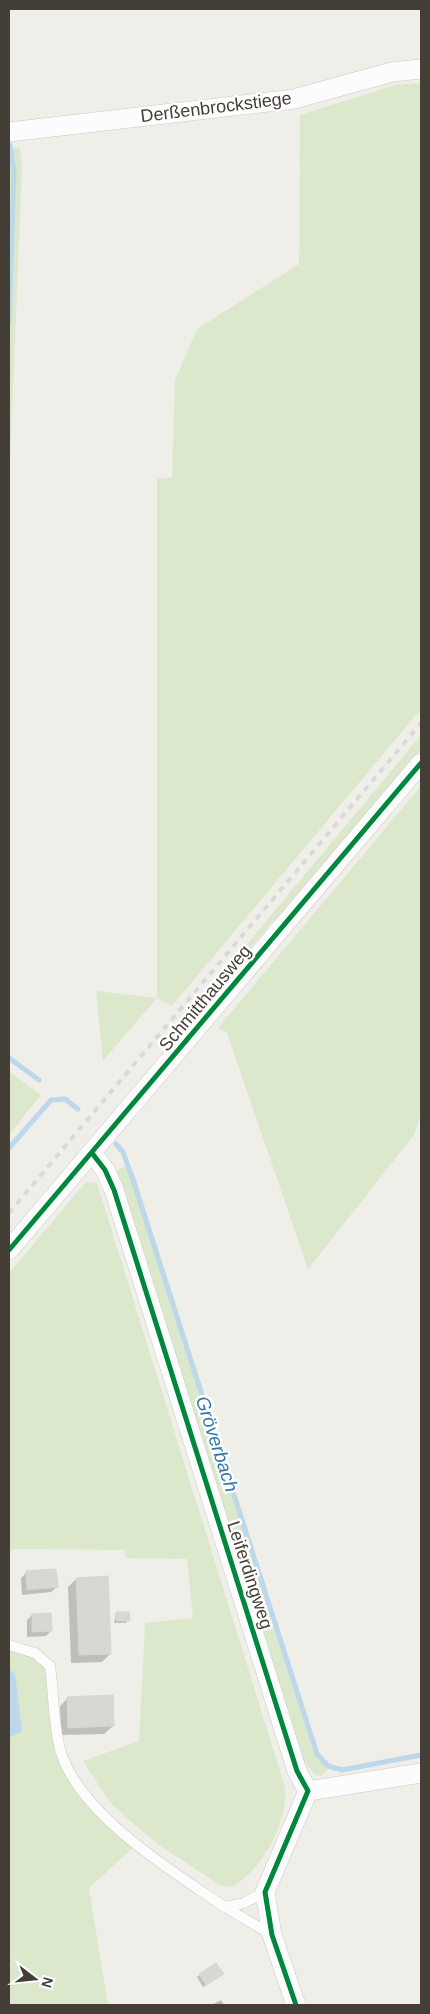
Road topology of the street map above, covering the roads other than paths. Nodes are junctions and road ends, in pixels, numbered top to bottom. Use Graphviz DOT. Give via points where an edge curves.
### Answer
graph roads {
  1 [pos="421,69"];
  2 [pos="9,132"];
  3 [pos="421,764"];
  4 [pos="92,1153"];
  5 [pos="9,1250"];
  6 [pos="9,1645"];
  7 [pos="421,1774"];
  8 [pos="308,1791"];
  9 [pos="265,1892"];
  10 [pos="225,1907"];
  11 [pos="272,1935"];
  12 [pos="296,2005"];
  1 -- 2 [label="street, Derßenbrockstiege" via="392,72 294,99"];
  3 -- 4 [label="street, Schmitthausweg"];
  4 -- 5 [label="street, Schmitthausweg"];
  4 -- 8 [label="street, Leiferdingweg" via="114,1190 298,1770"];
  6 -- 10 [label="lane" via="36,1653 50,1666 60,1751 78,1786 96,1809 155,1859"];
  7 -- 8 [label="street"];
  8 -- 9 [label="street"];
  9 -- 10 [label="lane" via="244,1903"];
  9 -- 11 [label="street"];
  10 -- 11 [label="lane"];
  11 -- 12 [label="street"];
}
